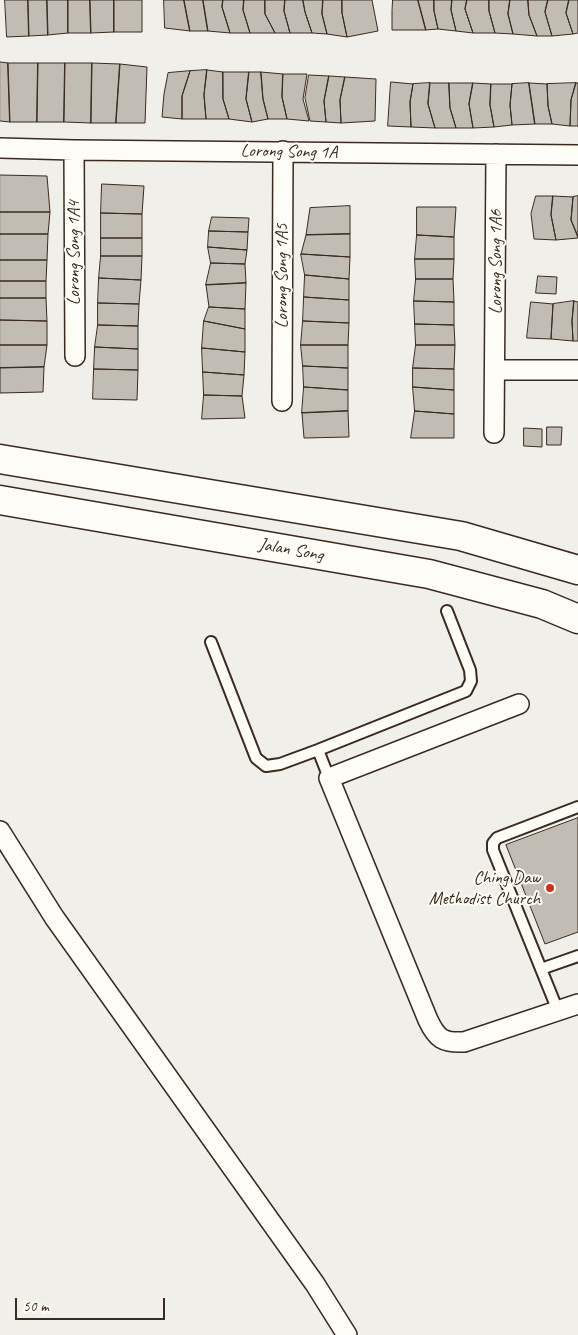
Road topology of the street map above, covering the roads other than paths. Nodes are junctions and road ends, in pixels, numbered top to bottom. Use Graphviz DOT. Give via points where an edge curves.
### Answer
graph roads {
  1 [pos="0,148"];
  2 [pos="74,150"];
  3 [pos="283,151"];
  4 [pos="496,154"];
  5 [pos="578,155"];
  6 [pos="75,356"];
  7 [pos="495,370"];
  8 [pos="578,370"];
  9 [pos="282,401"];
  10 [pos="494,433"];
  11 [pos="0,459"];
  12 [pos="0,500"];
  13 [pos="578,570"];
  14 [pos="447,611"];
  15 [pos="578,619"];
  16 [pos="211,642"];
  17 [pos="520,704"];
  18 [pos="318,750"];
  19 [pos="330,778"];
  20 [pos="578,807"];
  21 [pos="0,831"];
  22 [pos="578,956"];
  23 [pos="541,969"];
  24 [pos="578,1004"];
  25 [pos="558,1011"];
  26 [pos="347,1335"];
  1 -- 2 [label="street, Lorong Song 1A"];
  2 -- 3 [label="street, Lorong Song 1A"];
  2 -- 6 [label="street, Lorong Song 1A4"];
  3 -- 4 [label="street, Lorong Song 1A"];
  3 -- 9 [label="street, Lorong Song 1A5"];
  4 -- 5 [label="street, Lorong Song 1A"];
  4 -- 7 [label="street, Lorong Song 1A6"];
  7 -- 8 [label="street"];
  7 -- 10 [label="street, Lorong Song 1A6"];
  11 -- 13 [label="main road" via="460,536"];
  12 -- 15 [label="main road, Jalan Song" via="429,574 542,604"];
  14 -- 18 [label="lane" via="470,670 471,681 466,691"];
  16 -- 18 [label="lane" via="256,758 266,766"];
  17 -- 19 [label="street"];
  18 -- 19 [label="lane"];
  19 -- 25 [label="street" via="428,1020 441,1040 464,1042"];
  20 -- 23 [label="lane" via="493,842 493,850"];
  21 -- 26 [label="street" via="54,917 315,1284"];
  22 -- 23 [label="lane"];
  23 -- 25 [label="lane"];
  24 -- 25 [label="street"];
}
